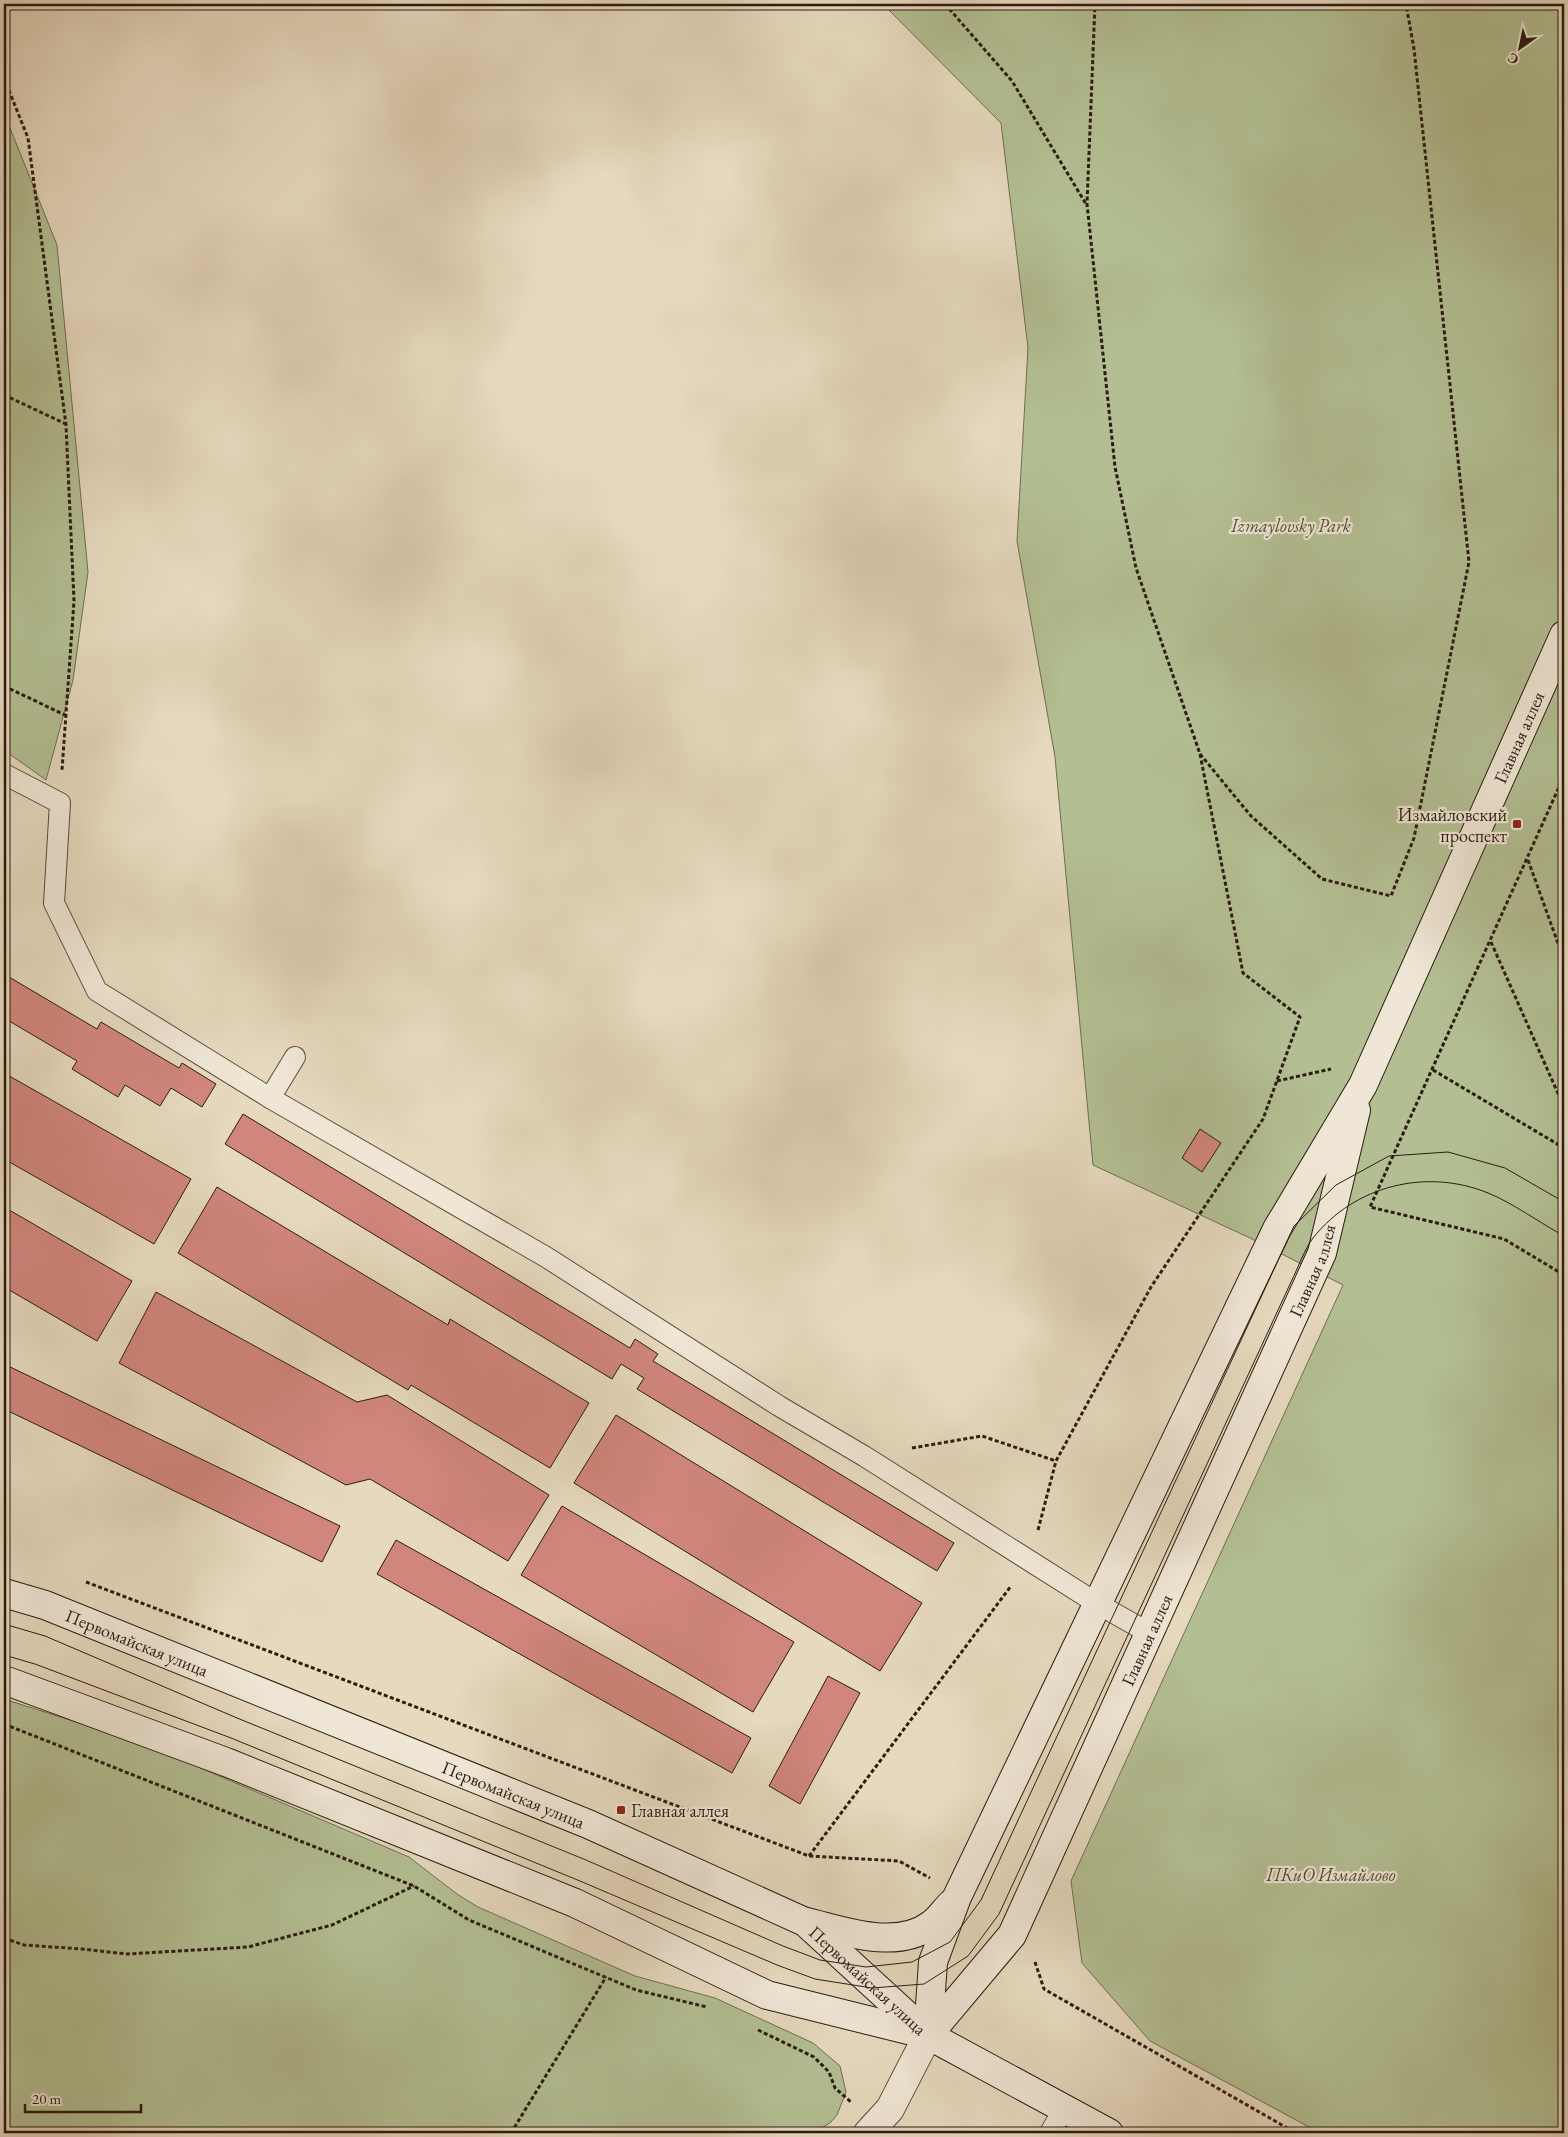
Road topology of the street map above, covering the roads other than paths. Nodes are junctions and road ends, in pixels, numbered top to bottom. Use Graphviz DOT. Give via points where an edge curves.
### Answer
graph roads {
  1 [pos="1564,635"];
  2 [pos="4,774"];
  3 [pos="295,1058"];
  4 [pos="1362,1085"];
  5 [pos="270,1098"];
  6 [pos="4,1594"];
  7 [pos="1098,1604"];
  8 [pos="1149,1632"];
  9 [pos="4,1680"];
  10 [pos="948,1890"];
  11 [pos="805,1922"];
  12 [pos="928,2035"];
  13 [pos="1064,2108"];
  14 [pos="873,2130"];
  15 [pos="1050,2133"];
  16 [pos="1109,2133"];
  1 -- 4 [label="main road, Главная аллея"];
  2 -- 5 [label="lane" via="60,803 54,903 97,991"];
  3 -- 5 [label="lane"];
  4 -- 7 [label="main road, Главная аллея" via="1276,1229"];
  4 -- 8 [label="main road, Главная аллея" via="1322,1253"];
  5 -- 7 [label="lane" via="546,1258"];
  6 -- 11 [label="main road, Первомайская улица" via="45,1605 588,1824"];
  7 -- 8 [label="lane"];
  7 -- 10 [label="main road, Главная аллея"];
  8 -- 12 [label="main road, Главная аллея" via="1012,1935"];
  9 -- 12 [label="main road, Первомайская улица" via="226,1762 566,1900 767,1995"];
  10 -- 11 [label="main road, Главная аллея" via="932,1924 888,1938 871,1938"];
  10 -- 12 [label="main road, Главная аллея" via="933,1962"];
  11 -- 12 [label="main road, Первомайская улица"];
  12 -- 13 [label="main road"];
  12 -- 14 [label="main road" via="890,2109"];
  13 -- 15 [label="lane"];
  13 -- 16 [label="main road"];
}
